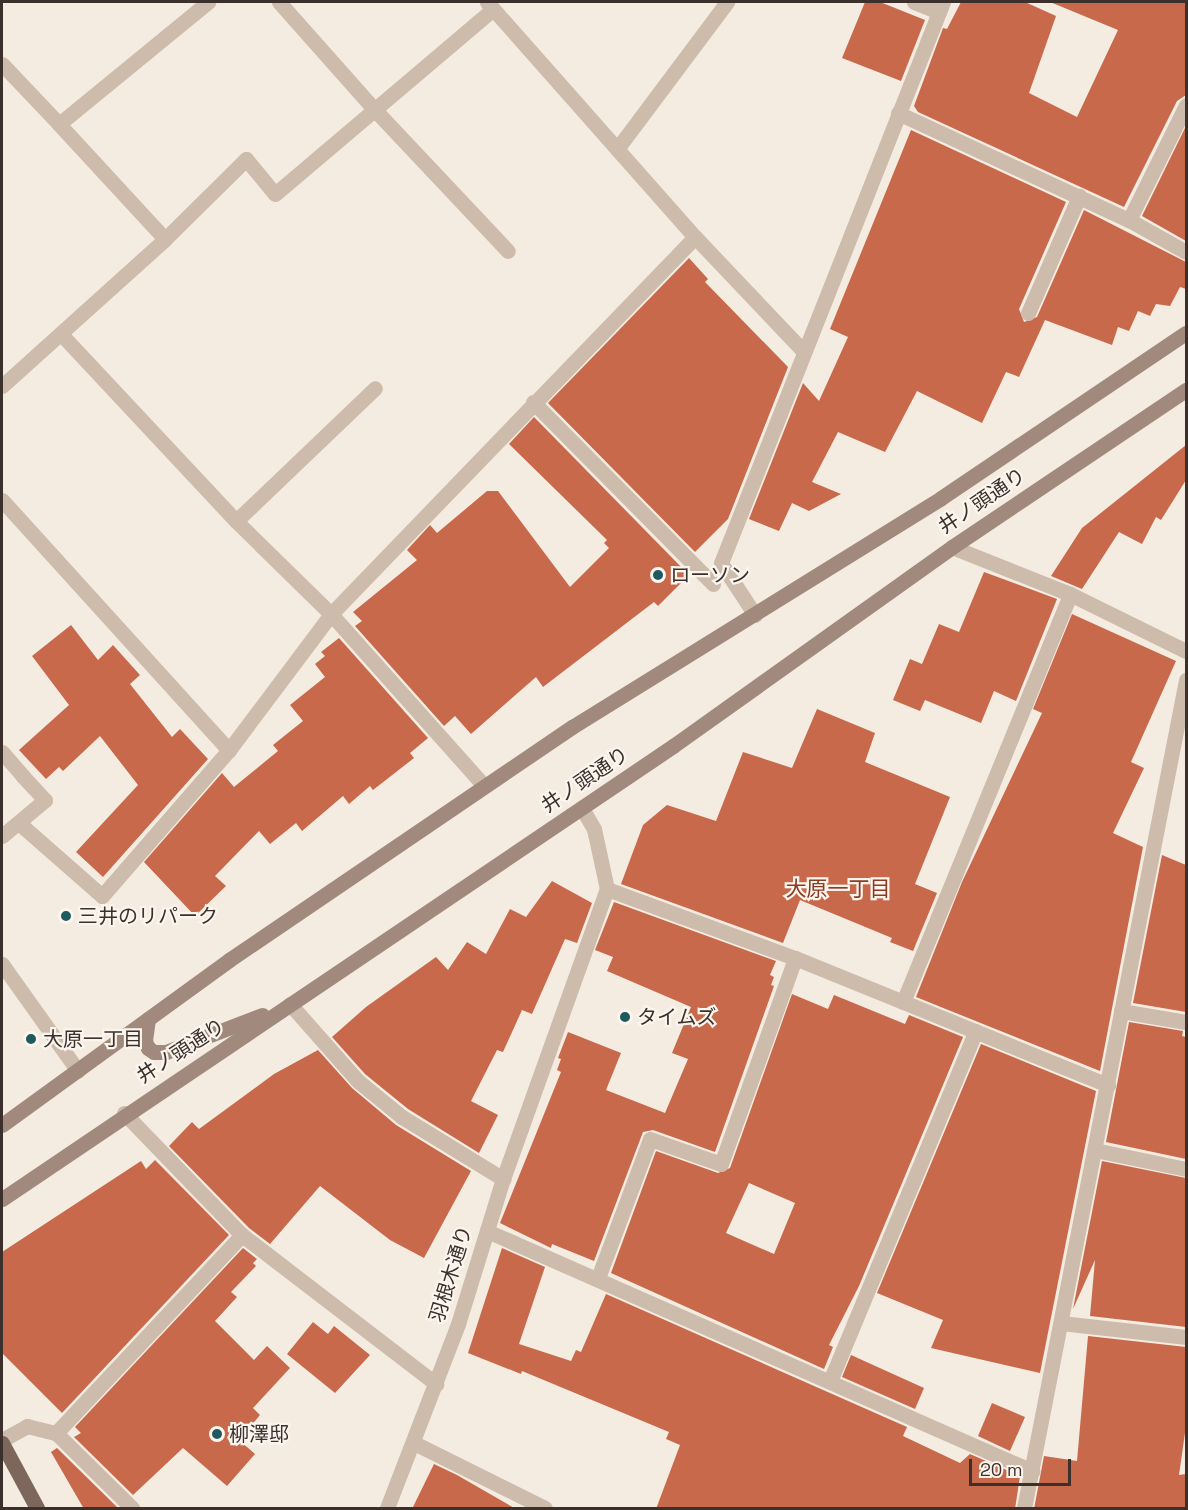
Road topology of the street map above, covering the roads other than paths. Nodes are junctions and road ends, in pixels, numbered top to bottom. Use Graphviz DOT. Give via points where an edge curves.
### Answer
graph roads {
  1 [pos="208,2"];
  2 [pos="279,2"];
  3 [pos="727,2"];
  4 [pos="914,2"];
  5 [pos="490,5"];
  6 [pos="941,7"];
  7 [pos="2,64"];
  8 [pos="1186,105"];
  9 [pos="374,110"];
  10 [pos="898,113"];
  11 [pos="59,124"];
  12 [pos="617,149"];
  13 [pos="1079,196"];
  14 [pos="1129,220"];
  15 [pos="694,237"];
  16 [pos="165,239"];
  17 [pos="508,251"];
  18 [pos="1186,252"];
  19 [pos="1028,313"];
  20 [pos="1186,333"];
  21 [pos="61,334"];
  22 [pos="803,351"];
  23 [pos="2,386"];
  24 [pos="375,388"];
  25 [pos="1186,390"];
  26 [pos="533,402"];
  27 [pos="2,500"];
  28 [pos="236,521"];
  29 [pos="952,547"];
  30 [pos="713,584"];
  31 [pos="1070,594"];
  32 [pos="331,614"];
  33 [pos="755,615"];
  34 [pos="1186,651"];
  35 [pos="1186,680"];
  36 [pos="229,750"];
  37 [pos="2,753"];
  38 [pos="484,786"];
  39 [pos="582,808"];
  40 [pos="20,824"];
  41 [pos="2,836"];
  42 [pos="607,889"];
  43 [pos="795,958"];
  44 [pos="2,964"];
  45 [pos="903,1002"];
  46 [pos="290,1004"];
  47 [pos="1121,1011"];
  48 [pos="148,1020"];
  49 [pos="1186,1022"];
  50 [pos="976,1031"];
  51 [pos="78,1071"];
  52 [pos="1108,1085"];
  53 [pos="124,1113"];
  54 [pos="2,1125"];
  55 [pos="1095,1150"];
  56 [pos="1186,1169"];
  57 [pos="503,1179"];
  58 [pos="2,1199"];
  59 [pos="487,1231"];
  60 [pos="242,1236"];
  61 [pos="598,1278"];
  62 [pos="1061,1323"];
  63 [pos="1186,1337"];
  64 [pos="830,1381"];
  65 [pos="436,1384"];
  66 [pos="56,1434"];
  67 [pos="2,1442"];
  68 [pos="414,1443"];
  69 [pos="1032,1471"];
  70 [pos="37,1509"];
  71 [pos="132,1509"];
  72 [pos="387,1509"];
  73 [pos="545,1509"];
  74 [pos="1024,1509"];
  1 -- 11 [label="street"];
  2 -- 9 [label="street"];
  3 -- 12 [label="street"];
  4 -- 6 [label="street"];
  5 -- 9 [label="street"];
  5 -- 12 [label="street"];
  6 -- 10 [label="street"];
  7 -- 11 [label="street"];
  8 -- 14 [label="street"];
  9 -- 16 [label="street" via="275,194 246,159"];
  9 -- 17 [label="street"];
  10 -- 13 [label="street"];
  10 -- 22 [label="street"];
  11 -- 16 [label="street"];
  12 -- 15 [label="street"];
  13 -- 14 [label="street"];
  13 -- 19 [label="street"];
  14 -- 18 [label="street"];
  15 -- 22 [label="street"];
  15 -- 26 [label="street"];
  16 -- 21 [label="street"];
  20 -- 33 [label="main road, 井ノ頭通り" via="941,498"];
  21 -- 23 [label="street"];
  21 -- 28 [label="street"];
  22 -- 33 [label="street" via="721,563"];
  24 -- 28 [label="street"];
  25 -- 29 [label="main road, 井ノ頭通り"];
  26 -- 30 [label="street"];
  26 -- 32 [label="street"];
  27 -- 36 [label="street"];
  28 -- 32 [label="street"];
  29 -- 31 [label="street"];
  29 -- 39 [label="main road, 井ノ頭通り"];
  31 -- 34 [label="street"];
  31 -- 45 [label="street"];
  32 -- 36 [label="street"];
  32 -- 38 [label="street"];
  33 -- 38 [label="main road, 井ノ頭通り"];
  35 -- 47 [label="street"];
  36 -- 40 [label="street" via="102,896"];
  37 -- 40 [label="street" via="45,800"];
  38 -- 48 [label="main road, 井ノ頭通り"];
  39 -- 42 [label="street" via="594,829"];
  39 -- 46 [label="main road, 井ノ頭通り"];
  40 -- 41 [label="street"];
  42 -- 43 [label="street"];
  42 -- 57 [label="street, 羽根木通り"];
  43 -- 45 [label="street"];
  43 -- 61 [label="street" via="721,1164 650,1139"];
  44 -- 51 [label="street"];
  45 -- 50 [label="street"];
  46 -- 48 [label="main road" via="166,1052 148,1048"];
  46 -- 53 [label="main road, 井ノ頭通り"];
  46 -- 57 [label="street" via="358,1081 402,1117"];
  47 -- 49 [label="street"];
  47 -- 52 [label="street"];
  48 -- 51 [label="main road, 井ノ頭通り"];
  50 -- 52 [label="street"];
  50 -- 64 [label="street"];
  51 -- 54 [label="main road, 井ノ頭通り"];
  52 -- 55 [label="street"];
  53 -- 58 [label="main road, 井ノ頭通り"];
  53 -- 60 [label="street"];
  55 -- 56 [label="street"];
  55 -- 62 [label="street"];
  57 -- 59 [label="street, 羽根木通り"];
  59 -- 61 [label="street"];
  59 -- 65 [label="street, 羽根木通り"];
  60 -- 65 [label="street"];
  60 -- 66 [label="street"];
  61 -- 64 [label="street"];
  62 -- 63 [label="street"];
  62 -- 69 [label="street"];
  64 -- 69 [label="street"];
  65 -- 68 [label="street, 羽根木通り"];
  66 -- 67 [label="street" via="27,1426"];
  66 -- 71 [label="street"];
  67 -- 70 [label="main road"];
  68 -- 72 [label="street, 羽根木通り"];
  68 -- 73 [label="street"];
  69 -- 74 [label="street"];
}
